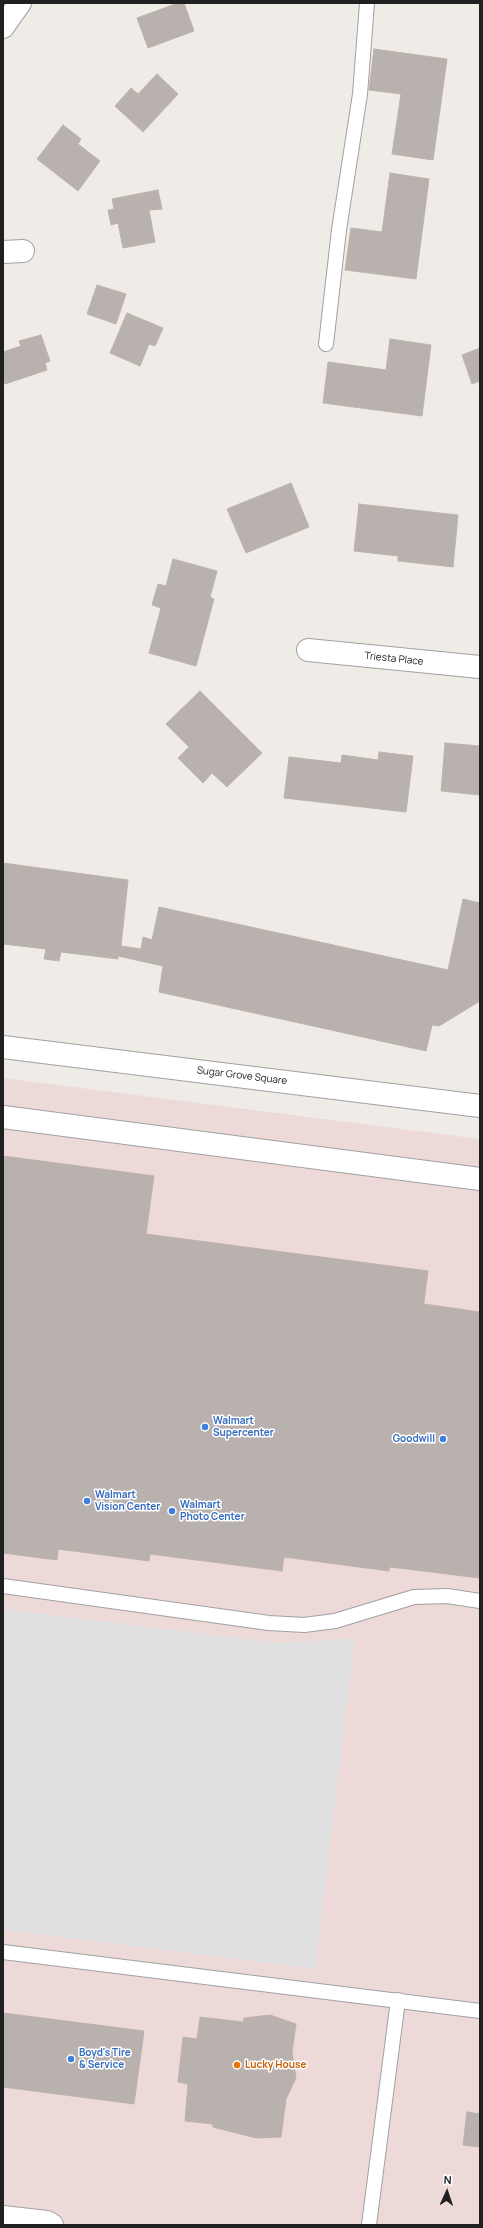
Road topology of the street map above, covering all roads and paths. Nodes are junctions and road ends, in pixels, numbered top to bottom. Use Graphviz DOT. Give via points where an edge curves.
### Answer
graph roads {
  1 [pos="20,3"];
  2 [pos="367,3"];
  3 [pos="3,28"];
  4 [pos="326,344"];
  5 [pos="308,650"];
  6 [pos="480,667"];
  7 [pos="3,1047"];
  8 [pos="480,1106"];
  9 [pos="3,1117"];
  10 [pos="480,1179"];
  11 [pos="3,1586"];
  12 [pos="480,1601"];
  13 [pos="3,1952"];
  14 [pos="398,2000"];
  15 [pos="480,2011"];
  16 [pos="3,2217"];
  17 [pos="52,2225"];
  18 [pos="369,2225"];
  1 -- 3 [label="street"];
  2 -- 4 [label="lane" via="360,94 339,230"];
  5 -- 6 [label="street, Triesta Place"];
  7 -- 8 [label="street, Sugar Grove Square"];
  9 -- 10 [label="street"];
  11 -- 12 [label="lane" via="269,1623 304,1625 336,1621 414,1597 447,1596"];
  13 -- 14 [label="lane"];
  14 -- 15 [label="lane"];
  14 -- 18 [label="lane"];
  16 -- 17 [label="street" via="47,2222"];
}
